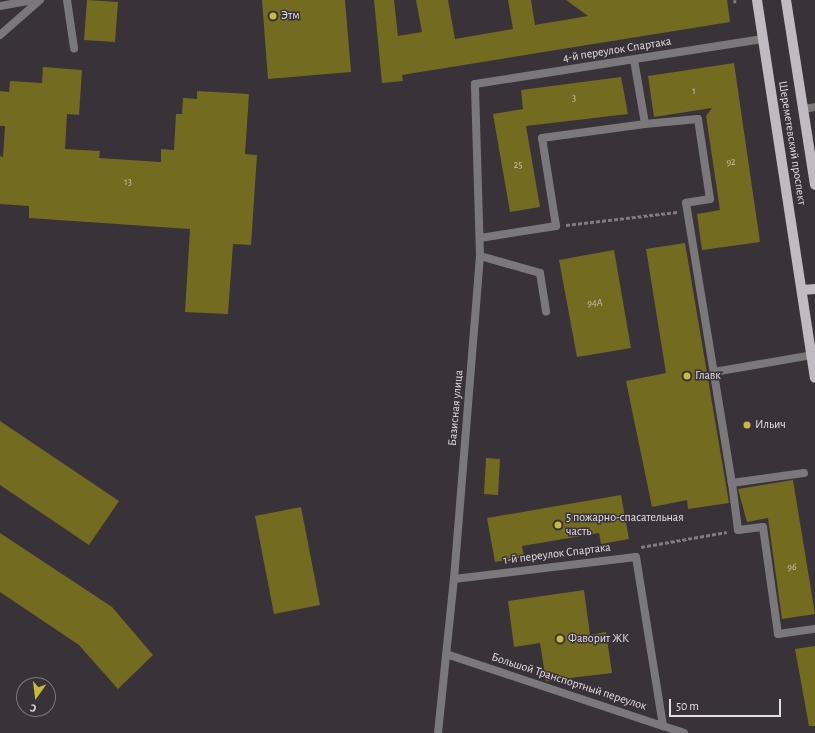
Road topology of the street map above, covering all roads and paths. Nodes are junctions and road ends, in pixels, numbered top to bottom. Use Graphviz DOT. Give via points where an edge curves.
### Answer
graph roads {
  1 [pos="34,0"];
  2 [pos="40,0"];
  3 [pos="67,0"];
  4 [pos="757,0"];
  5 [pos="786,0"];
  6 [pos="0,6"];
  7 [pos="0,35"];
  8 [pos="763,38"];
  9 [pos="74,48"];
  10 [pos="634,60"];
  11 [pos="475,84"];
  12 [pos="815,107"];
  13 [pos="804,109"];
  14 [pos="645,124"];
  15 [pos="815,185"];
  16 [pos="687,211"];
  17 [pos="556,226"];
  18 [pos="480,238"];
  19 [pos="480,256"];
  20 [pos="815,289"];
  21 [pos="802,290"];
  22 [pos="546,312"];
  23 [pos="812,355"];
  24 [pos="714,372"];
  25 [pos="815,378"];
  26 [pos="804,473"];
  27 [pos="732,483"];
  28 [pos="738,530"];
  29 [pos="636,557"];
  30 [pos="454,579"];
  31 [pos="815,629"];
  32 [pos="446,654"];
  33 [pos="663,726"];
  34 [pos="438,733"];
  35 [pos="684,733"];
  1 -- 6 [label="street"];
  2 -- 7 [label="street"];
  3 -- 9 [label="street"];
  4 -- 8 [label="main road, Шереметевский проспект"];
  5 -- 13 [label="main road, Шереметевский проспект"];
  8 -- 10 [label="street, 4-й переулок Спартака"];
  8 -- 21 [label="main road, Шереметевский проспект"];
  10 -- 11 [label="street, 4-й переулок Спартака"];
  10 -- 14 [label="street"];
  11 -- 18 [label="street, Базисная улица"];
  12 -- 13 [label="street"];
  13 -- 15 [label="main road, Шереметевский проспект"];
  14 -- 16 [label="street" via="698,119 710,199 686,203"];
  14 -- 17 [label="street" via="542,138"];
  16 -- 17 [label="path"];
  16 -- 24 [label="street"];
  17 -- 18 [label="street"];
  18 -- 19 [label="street, Базисная улица"];
  19 -- 22 [label="street" via="540,273"];
  19 -- 30 [label="street, Базисная улица"];
  20 -- 21 [label="main road"];
  21 -- 23 [label="main road, Шереметевский проспект"];
  23 -- 24 [label="street"];
  23 -- 25 [label="main road, Шереметевский проспект"];
  24 -- 27 [label="street"];
  26 -- 27 [label="street"];
  27 -- 28 [label="street"];
  28 -- 29 [label="path" via="641,547"];
  28 -- 31 [label="street" via="762,527 778,634"];
  29 -- 30 [label="street, 1-й переулок Спартака"];
  29 -- 33 [label="street"];
  30 -- 32 [label="street, Базисная улица"];
  32 -- 33 [label="street, Большой Транспортный переулок"];
  32 -- 34 [label="street, Базисная улица"];
  33 -- 35 [label="street, Большой Транспортный переулок"];
}
